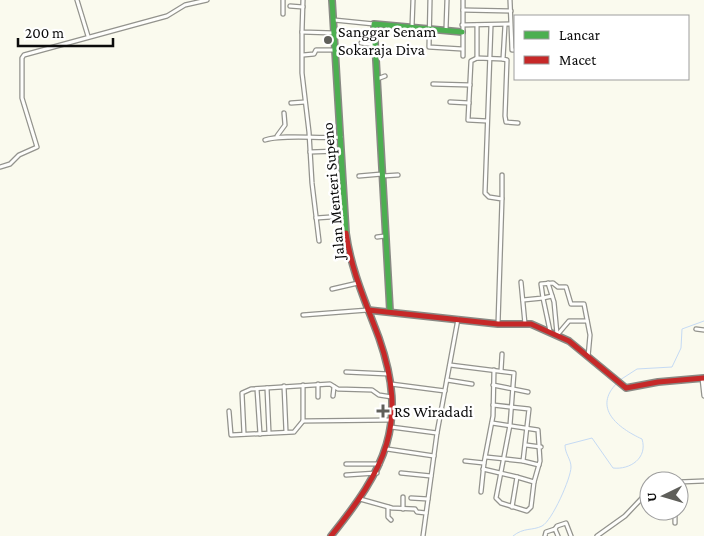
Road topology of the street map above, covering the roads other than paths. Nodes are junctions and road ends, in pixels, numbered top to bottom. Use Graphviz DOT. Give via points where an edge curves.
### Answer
graph roads {
  1 [pos="77,0"];
  2 [pos="184,0"];
  3 [pos="207,0"];
  4 [pos="283,0"];
  5 [pos="303,0"];
  6 [pos="332,0"];
  7 [pos="413,0"];
  8 [pos="430,0"];
  9 [pos="447,0"];
  10 [pos="463,0"];
  11 [pos="510,0"];
  12 [pos="186,5"];
  13 [pos="290,6"];
  14 [pos="303,7"];
  15 [pos="463,10"];
  16 [pos="511,11"];
  17 [pos="283,14"];
  18 [pos="334,20"];
  19 [pos="412,20"];
  20 [pos="374,24"];
  21 [pos="510,24"];
  22 [pos="462,25"];
  23 [pos="477,25"];
  24 [pos="491,25"];
  25 [pos="505,25"];
  26 [pos="405,26"];
  27 [pos="412,28"];
  28 [pos="429,29"];
  29 [pos="446,30"];
  30 [pos="302,32"];
  31 [pos="462,32"];
  32 [pos="334,33"];
  33 [pos="513,34"];
  34 [pos="88,36"];
  35 [pos="360,44"];
  36 [pos="376,45"];
  37 [pos="462,49"];
  38 [pos="335,50"];
  39 [pos="504,50"];
  40 [pos="514,50"];
  41 [pos="303,55"];
  42 [pos="463,56"];
  43 [pos="476,58"];
  44 [pos="490,58"];
  45 [pos="503,59"];
  46 [pos="385,76"];
  47 [pos="377,79"];
  48 [pos="433,84"];
  49 [pos="470,85"];
  50 [pos="305,102"];
  51 [pos="450,102"];
  52 [pos="291,103"];
  53 [pos="469,103"];
  54 [pos="284,113"];
  55 [pos="487,121"];
  56 [pos="518,123"];
  57 [pos="276,136"];
  58 [pos="340,137"];
  59 [pos="310,139"];
  60 [pos="265,140"];
  61 [pos="341,151"];
  62 [pos="310,152"];
  63 [pos="0,167"];
  64 [pos="382,175"];
  65 [pos="398,175"];
  66 [pos="502,175"];
  67 [pos="359,176"];
  68 [pos="502,198"];
  69 [pos="346,216"];
  70 [pos="316,218"];
  71 [pos="385,236"];
  72 [pos="377,237"];
  73 [pos="318,241"];
  74 [pos="521,282"];
  75 [pos="358,283"];
  76 [pos="548,283"];
  77 [pos="332,290"];
  78 [pos="552,296"];
  79 [pos="543,298"];
  80 [pos="523,300"];
  81 [pos="368,310"];
  82 [pos="390,311"];
  83 [pos="303,315"];
  84 [pos="458,318"];
  85 [pos="587,321"];
  86 [pos="498,324"];
  87 [pos="525,324"];
  88 [pos="696,329"];
  89 [pos="704,330"];
  90 [pos="550,331"];
  91 [pos="557,334"];
  92 [pos="502,354"];
  93 [pos="588,356"];
  94 [pos="450,365"];
  95 [pos="494,370"];
  96 [pos="501,371"];
  97 [pos="346,372"];
  98 [pos="514,373"];
  99 [pos="520,373"];
  100 [pos="389,374"];
  101 [pos="703,378"];
  102 [pos="447,380"];
  103 [pos="318,384"];
  104 [pos="391,384"];
  105 [pos="472,384"];
  106 [pos="303,385"];
  107 [pos="493,385"];
  108 [pos="284,386"];
  109 [pos="334,386"];
  110 [pos="267,388"];
  111 [pos="258,389"];
  112 [pos="512,389"];
  113 [pos="704,389"];
  114 [pos="445,391"];
  115 [pos="528,392"];
  116 [pos="334,396"];
  117 [pos="392,396"];
  118 [pos="704,396"];
  119 [pos="318,397"];
  120 [pos="493,404"];
  121 [pos="511,406"];
  122 [pos="229,411"];
  123 [pos="391,420"];
  124 [pos="303,421"];
  125 [pos="492,423"];
  126 [pos="510,425"];
  127 [pos="390,427"];
  128 [pos="528,428"];
  129 [pos="286,432"];
  130 [pos="437,433"];
  131 [pos="244,434"];
  132 [pos="260,434"];
  133 [pos="269,434"];
  134 [pos="526,445"];
  135 [pos="541,447"];
  136 [pos="387,449"];
  137 [pos="434,456"];
  138 [pos="486,457"];
  139 [pos="504,459"];
  140 [pos="465,461"];
  141 [pos="523,461"];
  142 [pos="484,463"];
  143 [pos="346,464"];
  144 [pos="381,464"];
  145 [pos="539,465"];
  146 [pos="483,469"];
  147 [pos="377,473"];
  148 [pos="402,473"];
  149 [pos="502,473"];
  150 [pos="346,475"];
  151 [pos="431,476"];
  152 [pos="517,477"];
  153 [pos="704,481"];
  154 [pos="534,482"];
  155 [pos="689,482"];
  156 [pos="481,492"];
  157 [pos="403,497"];
  158 [pos="411,498"];
  159 [pos="360,499"];
  160 [pos="428,499"];
  161 [pos="639,501"];
  162 [pos="388,507"];
  163 [pos="512,507"];
  164 [pos="403,509"];
  165 [pos="426,513"];
  166 [pos="391,520"];
  167 [pos="556,529"];
  168 [pos="545,535"];
  169 [pos="331,536"];
  170 [pos="423,536"];
  171 [pos="540,536"];
  172 [pos="558,536"];
  173 [pos="571,536"];
  174 [pos="597,536"];
  1 -- 34 [label="street"];
  2 -- 12 [label="street"];
  3 -- 12 [label="street"];
  4 -- 17 [label="street"];
  5 -- 14 [label="street"];
  6 -- 18 [label="street, Jalan Menteri Supeno"];
  7 -- 19 [label="street"];
  8 -- 28 [label="street"];
  9 -- 29 [label="street"];
  10 -- 15 [label="street"];
  11 -- 16 [label="street"];
  12 -- 34 [label="street" via="167,16"];
  13 -- 14 [label="street"];
  14 -- 30 [label="street"];
  15 -- 16 [label="street"];
  15 -- 22 [label="street"];
  16 -- 21 [label="street"];
  18 -- 20 [label="street"];
  18 -- 32 [label="street, Jalan Menteri Supeno"];
  19 -- 26 [label="street"];
  19 -- 27 [label="street"];
  20 -- 26 [label="street"];
  20 -- 36 [label="street"];
  21 -- 25 [label="street"];
  21 -- 33 [label="street"];
  22 -- 23 [label="street"];
  22 -- 31 [label="street"];
  23 -- 24 [label="street"];
  23 -- 43 [label="street"];
  24 -- 25 [label="street"];
  24 -- 44 [label="street"];
  25 -- 39 [label="street"];
  26 -- 27 [label="street"];
  27 -- 28 [label="street"];
  28 -- 29 [label="street"];
  28 -- 37 [label="street" via="430,47"];
  29 -- 31 [label="street"];
  30 -- 32 [label="street"];
  30 -- 41 [label="street"];
  31 -- 37 [label="street"];
  32 -- 38 [label="street, Jalan Menteri Supeno"];
  33 -- 40 [label="street"];
  34 -- 63 [label="street" via="23,56 22,98 37,148"];
  35 -- 36 [label="street"];
  36 -- 47 [label="street"];
  37 -- 42 [label="street"];
  38 -- 41 [label="street" via="316,50 314,54"];
  38 -- 58 [label="street, Jalan Menteri Supeno"];
  39 -- 40 [label="street"];
  39 -- 45 [label="street"];
  41 -- 50 [label="street"];
  43 -- 44 [label="street"];
  43 -- 49 [label="street" via="471,61"];
  44 -- 45 [label="street"];
  44 -- 55 [label="street"];
  45 -- 56 [label="street" via="506,60 505,119"];
  46 -- 47 [label="street"];
  47 -- 64 [label="street"];
  48 -- 49 [label="street"];
  49 -- 53 [label="street"];
  50 -- 52 [label="street"];
  50 -- 59 [label="street"];
  51 -- 53 [label="street"];
  53 -- 55 [label="street" via="468,120"];
  54 -- 57 [label="street" via="285,125"];
  55 -- 68 [label="street" via="485,194"];
  57 -- 59 [label="street"];
  57 -- 60 [label="street"];
  58 -- 59 [label="street"];
  58 -- 61 [label="street, Jalan Menteri Supeno"];
  59 -- 62 [label="street"];
  61 -- 62 [label="street"];
  61 -- 69 [label="street, Jalan Menteri Supeno"];
  62 -- 70 [label="street"];
  64 -- 65 [label="street"];
  64 -- 67 [label="street"];
  64 -- 71 [label="street"];
  66 -- 68 [label="street"];
  68 -- 86 [label="street"];
  69 -- 70 [label="street"];
  69 -- 75 [label="street, Jalan Menteri Supeno" via="348,245"];
  70 -- 73 [label="street"];
  71 -- 72 [label="street"];
  71 -- 82 [label="street"];
  74 -- 80 [label="street"];
  75 -- 77 [label="street"];
  75 -- 81 [label="street, Jalan Menteri Supeno"];
  76 -- 78 [label="street"];
  76 -- 79 [label="street" via="541,284"];
  76 -- 85 [label="street" via="566,287 571,304 584,304"];
  78 -- 79 [label="street"];
  78 -- 91 [label="street"];
  79 -- 80 [label="street"];
  79 -- 90 [label="street"];
  80 -- 87 [label="street"];
  81 -- 82 [label="street"];
  81 -- 83 [label="street"];
  81 -- 100 [label="street, Jalan Menteri Supeno"];
  82 -- 84 [label="street"];
  84 -- 86 [label="street"];
  84 -- 94 [label="street"];
  85 -- 91 [label="street" via="569,321"];
  85 -- 93 [label="street"];
  86 -- 87 [label="street"];
  87 -- 90 [label="street"];
  88 -- 89 [label="street"];
  90 -- 91 [label="street"];
  91 -- 93 [label="street"];
  92 -- 96 [label="street"];
  93 -- 101 [label="street" via="619,384 630,388"];
  94 -- 95 [label="street"];
  94 -- 102 [label="street"];
  95 -- 96 [label="street"];
  95 -- 107 [label="street"];
  96 -- 98 [label="street"];
  97 -- 100 [label="street"];
  98 -- 99 [label="street"];
  98 -- 112 [label="street"];
  100 -- 104 [label="street, Jalan Menteri Supeno"];
  101 -- 113 [label="street"];
  102 -- 105 [label="street"];
  102 -- 114 [label="street"];
  103 -- 106 [label="street"];
  103 -- 109 [label="street"];
  103 -- 119 [label="street"];
  104 -- 114 [label="street"];
  104 -- 117 [label="street, Jalan Menteri Supeno"];
  106 -- 108 [label="street"];
  106 -- 124 [label="street"];
  107 -- 112 [label="street"];
  107 -- 120 [label="street"];
  108 -- 110 [label="street"];
  108 -- 129 [label="street"];
  109 -- 116 [label="street"];
  109 -- 117 [label="street" via="338,389 372,390 378,395"];
  110 -- 111 [label="street"];
  110 -- 133 [label="street"];
  111 -- 131 [label="street" via="242,393"];
  111 -- 132 [label="street"];
  112 -- 115 [label="street"];
  112 -- 121 [label="street"];
  113 -- 118 [label="street"];
  114 -- 130 [label="street"];
  117 -- 123 [label="street, Jalan Menteri Supeno"];
  120 -- 121 [label="street"];
  120 -- 125 [label="street"];
  121 -- 126 [label="street"];
  121 -- 128 [label="street" via="529,409"];
  122 -- 131 [label="street" via="230,434"];
  123 -- 124 [label="street"];
  123 -- 127 [label="street, Jalan Menteri Supeno"];
  124 -- 129 [label="street" via="294,432"];
  125 -- 126 [label="street"];
  125 -- 138 [label="street"];
  126 -- 128 [label="street"];
  126 -- 139 [label="street"];
  127 -- 130 [label="street"];
  127 -- 136 [label="street, Jalan Menteri Supeno"];
  128 -- 134 [label="street"];
  128 -- 135 [label="street" via="538,430"];
  129 -- 133 [label="street"];
  130 -- 137 [label="street"];
  131 -- 132 [label="street"];
  132 -- 133 [label="street"];
  134 -- 135 [label="street"];
  134 -- 141 [label="street"];
  135 -- 145 [label="street"];
  136 -- 137 [label="street"];
  136 -- 144 [label="street, Jalan Menteri Supeno"];
  137 -- 151 [label="street"];
  138 -- 139 [label="street"];
  138 -- 142 [label="street"];
  139 -- 141 [label="street"];
  139 -- 149 [label="street"];
  140 -- 142 [label="street"];
  141 -- 145 [label="street"];
  142 -- 146 [label="street"];
  143 -- 144 [label="street"];
  144 -- 147 [label="street, Jalan Menteri Supeno"];
  145 -- 154 [label="street"];
  146 -- 149 [label="street"];
  146 -- 156 [label="street"];
  147 -- 150 [label="street"];
  147 -- 159 [label="street, Jalan Menteri Supeno"];
  148 -- 151 [label="street"];
  149 -- 152 [label="street"];
  149 -- 163 [label="street" via="496,500"];
  151 -- 160 [label="street"];
  152 -- 154 [label="street"];
  152 -- 163 [label="street"];
  153 -- 155 [label="street"];
  154 -- 163 [label="street" via="530,509 525,511"];
  157 -- 164 [label="street"];
  158 -- 160 [label="street"];
  159 -- 162 [label="street"];
  159 -- 169 [label="street, Jalan Menteri Supeno"];
  160 -- 165 [label="street"];
  161 -- 174 [label="street"];
  162 -- 164 [label="street"];
  162 -- 166 [label="street"];
  164 -- 165 [label="street"];
  165 -- 170 [label="street"];
  167 -- 168 [label="street"];
  167 -- 172 [label="street"];
  167 -- 173 [label="street" via="566,523"];
  168 -- 171 [label="street"];
}
